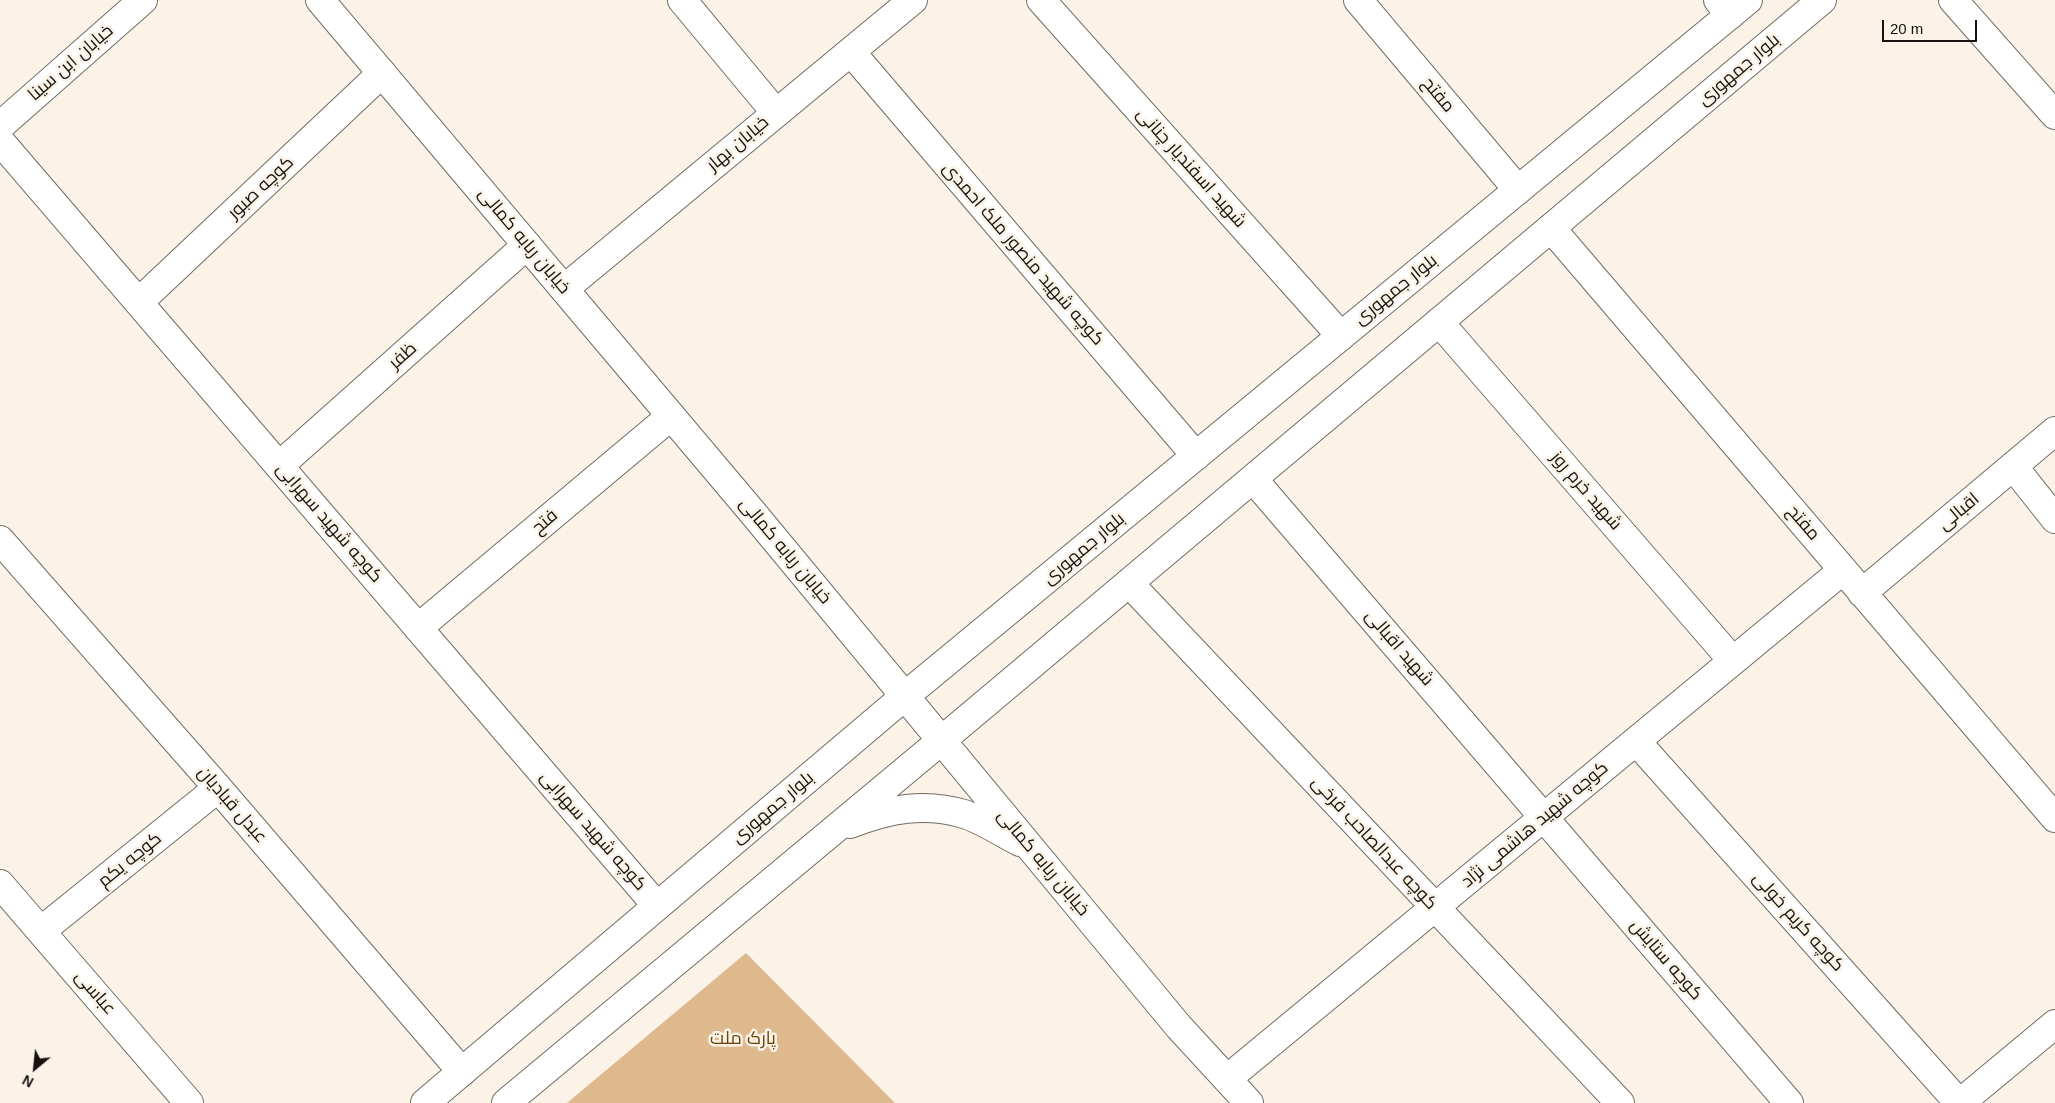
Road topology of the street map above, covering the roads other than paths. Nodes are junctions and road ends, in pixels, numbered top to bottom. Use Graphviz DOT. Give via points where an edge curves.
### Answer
graph roads {
  1 [pos="143,0"];
  2 [pos="320,0"];
  3 [pos="682,0"];
  4 [pos="913,0"];
  5 [pos="1041,0"];
  6 [pos="1358,0"];
  7 [pos="1822,0"];
  8 [pos="1953,0"];
  9 [pos="1732,5"];
  10 [pos="851,52"];
  11 [pos="382,73"];
  12 [pos="776,113"];
  13 [pos="2055,115"];
  14 [pos="0,126"];
  15 [pos="0,141"];
  16 [pos="1518,190"];
  17 [pos="1551,228"];
  18 [pos="527,246"];
  19 [pos="564,288"];
  20 [pos="139,302"];
  21 [pos="1439,322"];
  22 [pos="1341,336"];
  23 [pos="671,416"];
  24 [pos="2055,431"];
  25 [pos="1196,456"];
  26 [pos="279,466"];
  27 [pos="2013,466"];
  28 [pos="1253,479"];
  29 [pos="2055,519"];
  30 [pos="0,540"];
  31 [pos="1843,570"];
  32 [pos="1129,583"];
  33 [pos="1862,593"];
  34 [pos="418,628"];
  35 [pos="1733,661"];
  36 [pos="905,696"];
  37 [pos="942,740"];
  38 [pos="1636,741"];
  39 [pos="218,788"];
  40 [pos="1544,817"];
  41 [pos="2055,818"];
  42 [pos="835,829"];
  43 [pos="1030,847"];
  44 [pos="0,884"];
  45 [pos="657,906"];
  46 [pos="1436,908"];
  47 [pos="41,931"];
  48 [pos="2055,1024"];
  49 [pos="462,1072"];
  50 [pos="1227,1079"];
  51 [pos="189,1103"];
  52 [pos="425,1103"];
  53 [pos="506,1103"];
  54 [pos="1249,1103"];
  55 [pos="1620,1103"];
  56 [pos="1789,1103"];
  57 [pos="1960,1103"];
  1 -- 14 [label="street, خیابان ابن سینا"];
  2 -- 11 [label="street, خیابان ربابه کمالی"];
  3 -- 12 [label="street"];
  4 -- 10 [label="street, خیابان بهار"];
  5 -- 22 [label="street, شهید اسفندیار چنانی"];
  6 -- 16 [label="street, مفتح"];
  7 -- 17 [label="street, بلوار جمهوری"];
  8 -- 13 [label="street"];
  9 -- 16 [label="street, بلوار جمهوری"];
  10 -- 12 [label="street, خیابان بهار"];
  10 -- 25 [label="street, کوچه شهید منصور ملک احمدی"];
  11 -- 18 [label="street, خیابان ربابه کمالی"];
  11 -- 20 [label="street, کوچه صبور"];
  12 -- 19 [label="street, خیابان بهار"];
  15 -- 20 [label="street, کوچه شهید سهرابی"];
  16 -- 22 [label="street, بلوار جمهوری"];
  17 -- 21 [label="street, بلوار جمهوری"];
  17 -- 31 [label="street, مفتح"];
  18 -- 19 [label="street, خیابان ربابه کمالی"];
  18 -- 26 [label="street, ظفر"];
  19 -- 23 [label="street, خیابان ربابه کمالی"];
  20 -- 26 [label="street, کوچه شهید سهرابی"];
  21 -- 28 [label="street, بلوار جمهوری"];
  21 -- 35 [label="street, شهید خرم روز"];
  22 -- 25 [label="street, بلوار جمهوری"];
  23 -- 34 [label="street, فتح"];
  23 -- 36 [label="street, خیابان ربابه کمالی"];
  24 -- 27 [label="street, اقبالی"];
  25 -- 36 [label="street, بلوار جمهوری"];
  26 -- 34 [label="street, کوچه شهید سهرابی"];
  27 -- 29 [label="street"];
  27 -- 33 [label="street, اقبالی"];
  28 -- 32 [label="street, بلوار جمهوری"];
  28 -- 40 [label="street, شهید اقبالی"];
  30 -- 39 [label="street, عبدل قبادیان"];
  31 -- 33 [label="street, مفتح"];
  31 -- 35 [label="street, کوچه شهید هاشمی نژاد"];
  32 -- 37 [label="street, بلوار جمهوری"];
  32 -- 46 [label="street, کوچه عبدالصاحب فرخی"];
  33 -- 41 [label="street, مفتح"];
  34 -- 45 [label="street, کوچه شهید سهرابی"];
  35 -- 38 [label="street, کوچه شهید هاشمی نژاد"];
  36 -- 37 [label="street, خیابان ربابه کمالی"];
  36 -- 45 [label="street, بلوار جمهوری"];
  37 -- 42 [label="street, بلوار جمهوری"];
  37 -- 43 [label="street, خیابان ربابه کمالی"];
  38 -- 40 [label="street, کوچه شهید هاشمی نژاد"];
  38 -- 57 [label="street, کوچه کریم خولی"];
  39 -- 47 [label="street, کوچه یکم"];
  39 -- 49 [label="street, عبدل قبادیان"];
  40 -- 46 [label="street, کوچه شهید هاشمی نژاد"];
  40 -- 56 [label="street, کوچه ستایش"];
  42 -- 43 [label="street" via="877,814 926,806 965,814"];
  42 -- 53 [label="street, بلوار جمهوری"];
  43 -- 50 [label="street, خیابان ربابه کمالی" via="1179,1028"];
  44 -- 47 [label="street, عباسی"];
  45 -- 49 [label="street, بلوار جمهوری"];
  46 -- 50 [label="street, کوچه شهید هاشمی نژاد"];
  46 -- 55 [label="street, کوچه عبدالصاحب فرخی"];
  47 -- 51 [label="street, عباسی"];
  48 -- 57 [label="street"];
  49 -- 52 [label="street, بلوار جمهوری"];
  50 -- 54 [label="street, خیابان ربابه کمالی"];
}
